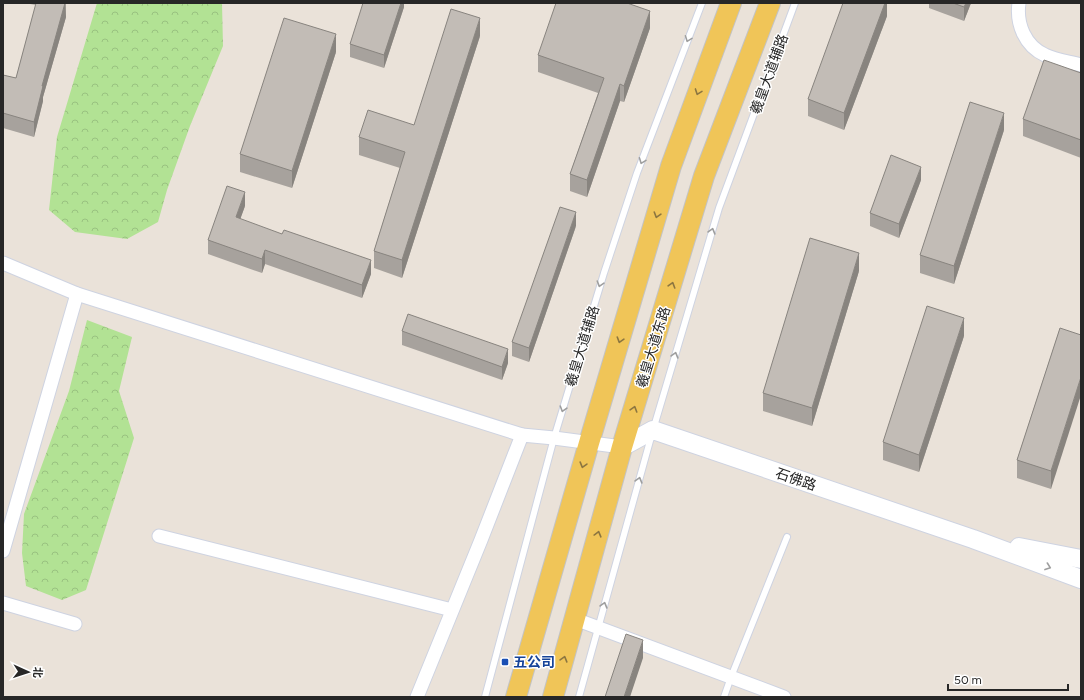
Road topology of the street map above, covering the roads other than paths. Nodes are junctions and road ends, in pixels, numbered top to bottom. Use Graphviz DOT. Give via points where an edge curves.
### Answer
graph roads {
  1 [pos="702,3"];
  2 [pos="731,3"];
  3 [pos="770,3"];
  4 [pos="795,3"];
  5 [pos="1019,3"];
  6 [pos="1081,65"];
  7 [pos="3,263"];
  8 [pos="77,294"];
  9 [pos="653,430"];
  10 [pos="522,435"];
  11 [pos="554,438"];
  12 [pos="589,443"];
  13 [pos="622,447"];
  14 [pos="159,536"];
  15 [pos="787,537"];
  16 [pos="972,539"];
  17 [pos="3,551"];
  18 [pos="1081,559"];
  19 [pos="1081,579"];
  20 [pos="3,603"];
  21 [pos="452,610"];
  22 [pos="575,619"];
  23 [pos="75,624"];
  24 [pos="598,627"];
  25 [pos="731,677"];
  26 [pos="417,697"];
  27 [pos="486,697"];
  28 [pos="516,697"];
  29 [pos="553,697"];
  30 [pos="579,697"];
  31 [pos="724,697"];
  32 [pos="784,697"];
  1 -- 11 [label="lane, 羲皇大道辅路, one-way" via="628,202"];
  2 -- 12 [label="main road, one-way" via="672,166"];
  13 -- 3 [label="main road, 羲皇大道东路, one-way" via="704,176"];
  9 -- 4 [label="lane, 羲皇大道辅路, one-way" via="719,208"];
  5 -- 6 [label="street" via="1019,22 1022,30 1038,51 1046,56"];
  7 -- 8 [label="street"];
  8 -- 10 [label="street"];
  8 -- 17 [label="street"];
  9 -- 13 [label="street"];
  9 -- 16 [label="street, 石佛路"];
  24 -- 9 [label="lane, 羲皇大道辅路, one-way"];
  10 -- 11 [label="street"];
  10 -- 21 [label="street"];
  11 -- 12 [label="street"];
  11 -- 27 [label="lane, 羲皇大道辅路"];
  12 -- 13 [label="street"];
  12 -- 28 [label="main road, one-way"];
  22 -- 13 [label="main road, 羲皇大道东路, one-way"];
  14 -- 21 [label="street"];
  15 -- 25 [label="lane"];
  16 -- 18 [label="street, 石佛路"];
  16 -- 19 [label="street, 石佛路, one-way"];
  20 -- 23 [label="street"];
  21 -- 26 [label="street"];
  22 -- 24 [label="street"];
  29 -- 22 [label="main road, 羲皇大道东路, one-way"];
  24 -- 25 [label="street"];
  24 -- 30 [label="lane, 羲皇大道辅路"];
  25 -- 31 [label="lane"];
  25 -- 32 [label="street"];
}
